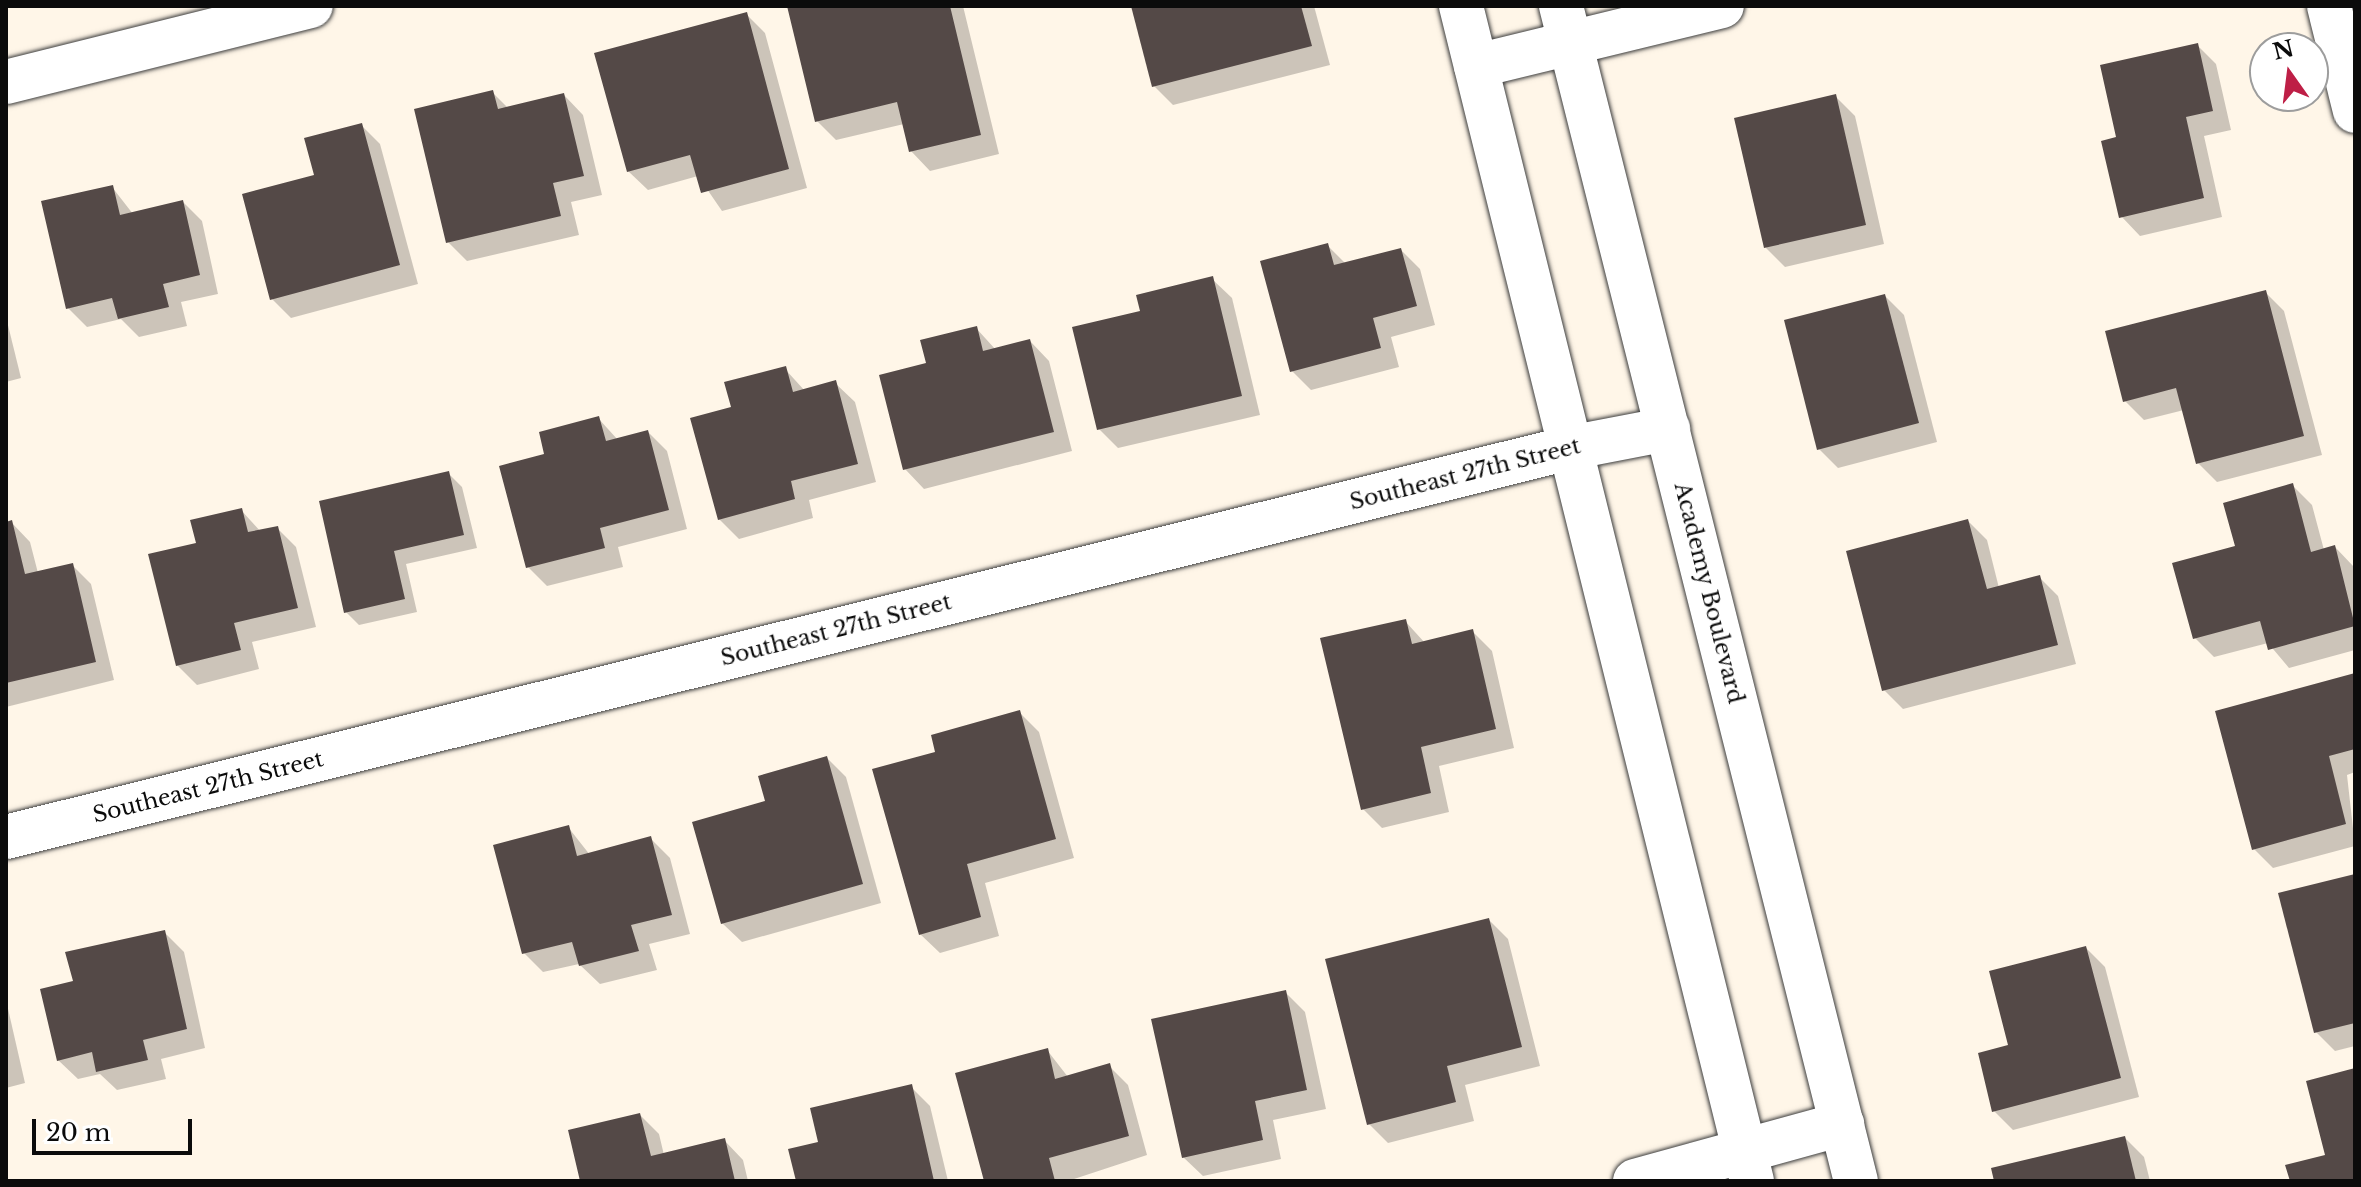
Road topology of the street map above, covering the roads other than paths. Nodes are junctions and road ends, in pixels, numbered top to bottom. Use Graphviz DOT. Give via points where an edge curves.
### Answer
graph roads {
  1 [pos="311,6"];
  2 [pos="1461,6"];
  3 [pos="1722,6"];
  4 [pos="2329,6"];
  5 [pos="1566,24"];
  6 [pos="1476,66"];
  7 [pos="6,82"];
  8 [pos="2355,111"];
  9 [pos="1668,429"];
  10 [pos="1569,448"];
  11 [pos="6,837"];
  12 [pos="1842,1124"];
  13 [pos="1748,1166"];
  14 [pos="1635,1181"];
  15 [pos="1856,1181"];
  1 -- 7 [label="street"];
  2 -- 6 [label="street"];
  3 -- 5 [label="street"];
  4 -- 8 [label="street"];
  5 -- 6 [label="street"];
  5 -- 9 [label="street, Academy Boulevard"];
  6 -- 10 [label="street"];
  9 -- 10 [label="street, Southeast 27th Street"];
  9 -- 12 [label="street, Academy Boulevard"];
  10 -- 11 [label="street, Southeast 27th Street"];
  10 -- 13 [label="street"];
  12 -- 13 [label="street"];
  12 -- 15 [label="street, Academy Boulevard"];
  13 -- 14 [label="street"];
}
